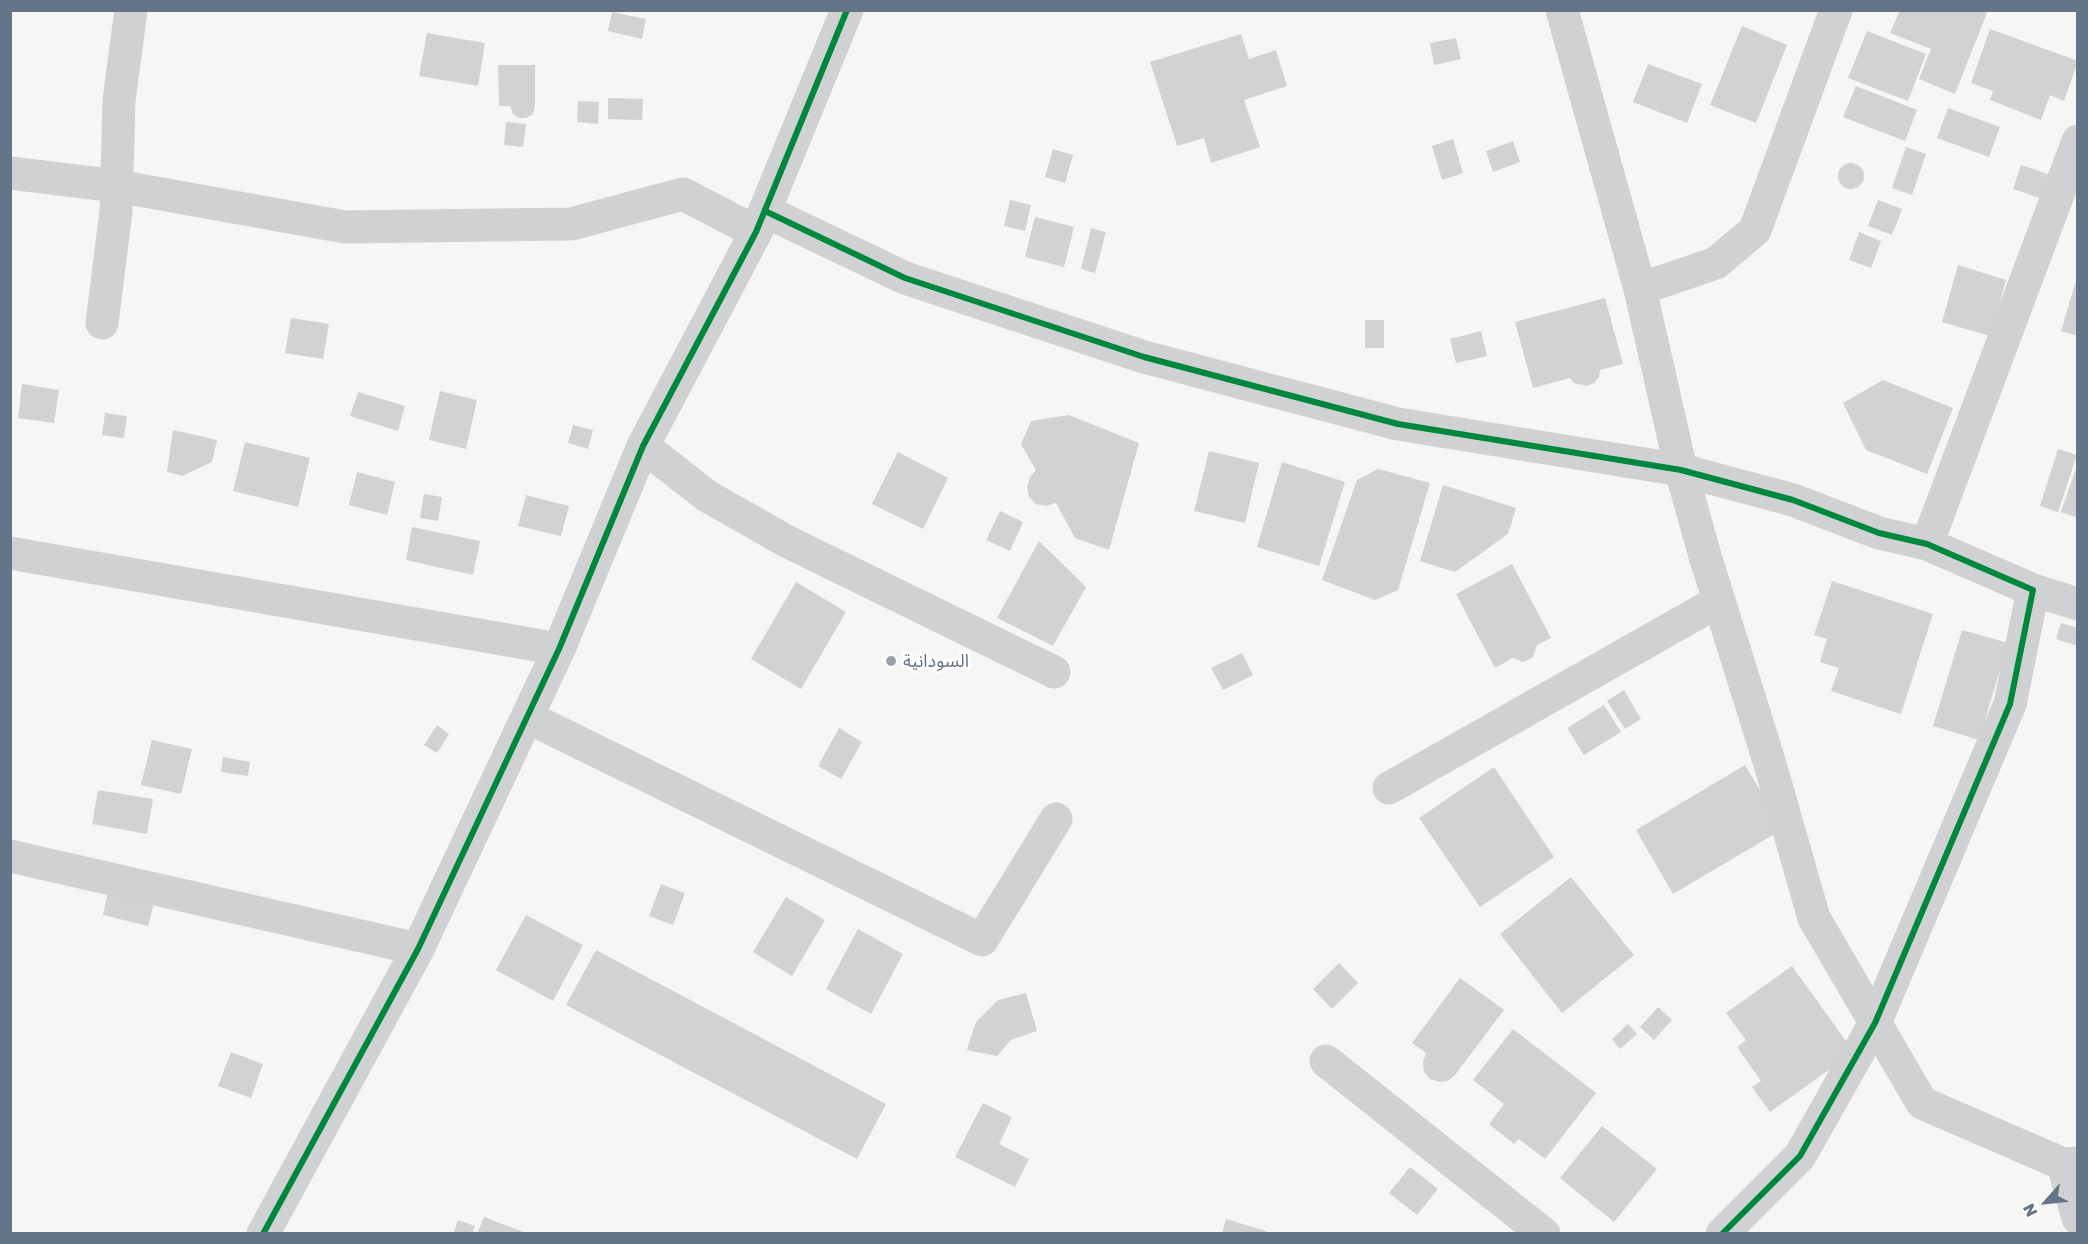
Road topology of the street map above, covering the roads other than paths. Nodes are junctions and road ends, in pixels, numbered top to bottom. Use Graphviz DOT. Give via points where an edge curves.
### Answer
graph roads {
  1 [pos="131,10"];
  2 [pos="847,10"];
  3 [pos="1562,10"];
  4 [pos="1836,10"];
  5 [pos="2078,141"];
  6 [pos="10,173"];
  7 [pos="117,186"];
  8 [pos="760,221"];
  9 [pos="1640,289"];
  10 [pos="102,323"];
  11 [pos="643,446"];
  12 [pos="1681,470"];
  13 [pos="1926,544"];
  14 [pos="10,553"];
  15 [pos="2033,591"];
  16 [pos="1719,602"];
  17 [pos="2078,604"];
  18 [pos="560,648"];
  19 [pos="1054,672"];
  20 [pos="527,717"];
  21 [pos="1389,788"];
  22 [pos="1056,819"];
  23 [pos="10,856"];
  24 [pos="418,949"];
  25 [pos="1875,1023"];
  26 [pos="1326,1061"];
  27 [pos="2070,1163"];
  28 [pos="2078,1218"];
  29 [pos="263,1233"];
  30 [pos="1545,1233"];
  31 [pos="1722,1233"];
  1 -- 7 [label="street" via="119,100"];
  2 -- 8 [label="street"];
  3 -- 9 [label="street"];
  4 -- 9 [label="street" via="1755,230 1716,263"];
  5 -- 13 [label="street"];
  6 -- 7 [label="street"];
  7 -- 8 [label="street" via="345,227 571,224 683,194"];
  7 -- 10 [label="street"];
  8 -- 11 [label="street"];
  8 -- 12 [label="street" via="904,278 1144,357 1398,424"];
  9 -- 12 [label="street"];
  11 -- 18 [label="street"];
  11 -- 19 [label="street" via="706,496 788,542"];
  12 -- 13 [label="street" via="1793,500 1879,532"];
  12 -- 16 [label="street"];
  13 -- 15 [label="street"];
  14 -- 18 [label="street"];
  15 -- 17 [label="street"];
  15 -- 25 [label="street" via="2010,704"];
  16 -- 21 [label="street"];
  16 -- 25 [label="street" via="1814,918"];
  18 -- 20 [label="street"];
  20 -- 22 [label="street" via="982,940"];
  20 -- 24 [label="street"];
  23 -- 24 [label="street"];
  24 -- 29 [label="street"];
  25 -- 27 [label="street" via="1922,1103"];
  25 -- 31 [label="street" via="1800,1156"];
  26 -- 30 [label="street"];
  27 -- 28 [label="street"];
}
